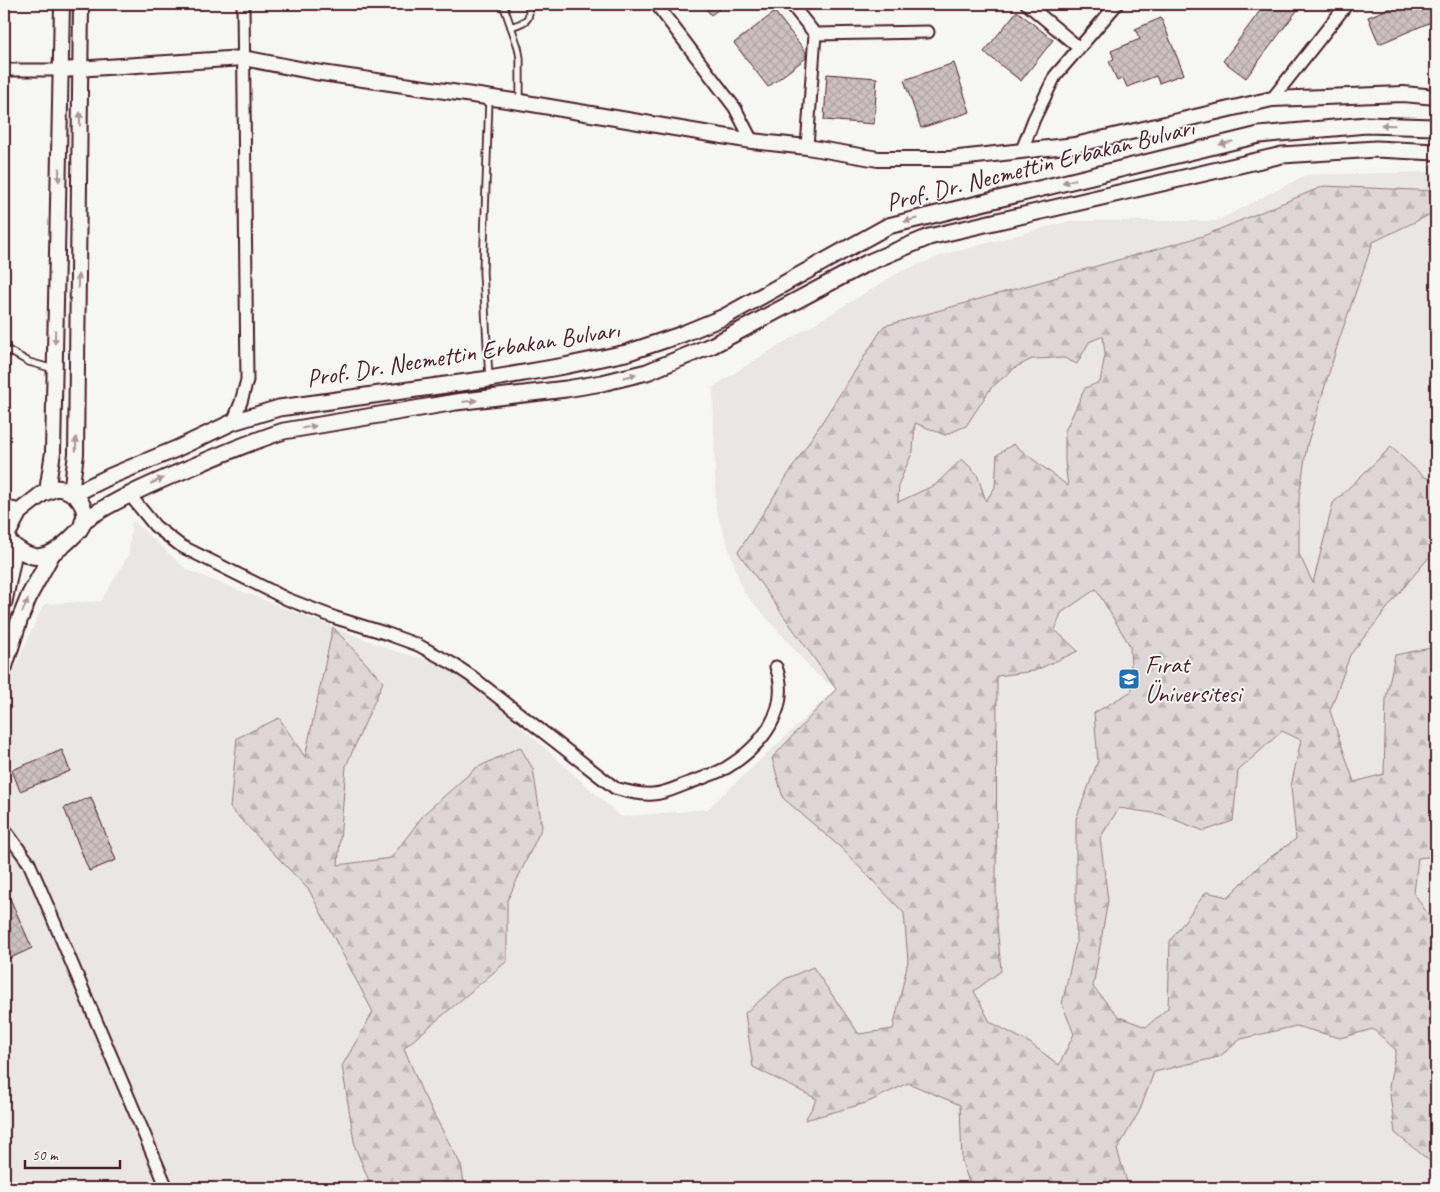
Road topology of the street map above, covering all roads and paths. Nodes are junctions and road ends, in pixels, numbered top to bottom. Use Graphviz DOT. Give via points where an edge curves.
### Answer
graph roads {
  1 [pos="62,4"];
  2 [pos="81,4"];
  3 [pos="244,4"];
  4 [pos="502,4"];
  5 [pos="528,4"];
  6 [pos="656,4"];
  7 [pos="791,4"];
  8 [pos="1028,4"];
  9 [pos="1117,4"];
  10 [pos="1346,4"];
  11 [pos="511,27"];
  12 [pos="928,32"];
  13 [pos="815,34"];
  14 [pos="1078,47"];
  15 [pos="243,58"];
  16 [pos="80,69"];
  17 [pos="4,70"];
  18 [pos="61,70"];
  19 [pos="489,97"];
  20 [pos="1436,97"];
  21 [pos="1272,99"];
  22 [pos="520,102"];
  23 [pos="1436,127"];
  24 [pos="752,141"];
  25 [pos="807,147"];
  26 [pos="1022,150"];
  27 [pos="1436,152"];
  28 [pos="4,348"];
  29 [pos="55,370"];
  30 [pos="489,379"];
  31 [pos="233,422"];
  32 [pos="47,491"];
  33 [pos="73,493"];
  34 [pos="129,494"];
  35 [pos="4,508"];
  36 [pos="19,512"];
  37 [pos="83,521"];
  38 [pos="9,539"];
  39 [pos="52,554"];
  40 [pos="4,602"];
  41 [pos="776,666"];
  42 [pos="4,668"];
  43 [pos="4,829"];
  44 [pos="166,1188"];
  1 -- 18 [label="street"];
  2 -- 16 [label="street"];
  3 -- 15 [label="street"];
  4 -- 11 [label="lane"];
  5 -- 11 [label="lane" via="528,19"];
  6 -- 24 [label="street" via="735,108"];
  7 -- 13 [label="street"];
  8 -- 14 [label="street"];
  9 -- 14 [label="street"];
  10 -- 21 [label="street"];
  11 -- 22 [label="lane" via="520,58"];
  12 -- 13 [label="street"];
  13 -- 25 [label="street"];
  14 -- 26 [label="street" via="1055,76"];
  15 -- 16 [label="street"];
  15 -- 19 [label="street" via="315,72"];
  15 -- 31 [label="street" via="247,380"];
  16 -- 18 [label="street"];
  33 -- 16 [label="street, one-way"];
  17 -- 18 [label="street"];
  18 -- 29 [label="street, one-way"];
  19 -- 22 [label="street"];
  19 -- 30 [label="lane" via="483,272"];
  20 -- 21 [label="street" via="1403,94"];
  21 -- 26 [label="street" via="1075,145"];
  22 -- 24 [label="street"];
  23 -- 30 [label="main road, Prof. Dr. Necmettin Erbakan Bulvarı, one-way" via="1366,125 1259,135 888,226 724,317 680,335 626,353"];
  24 -- 25 [label="street"];
  25 -- 26 [label="street" via="878,159 950,159"];
  34 -- 27 [label="main road, Prof. Dr. Necmettin Erbakan Bulvarı, one-way" via="284,431 456,402 566,389 647,372 713,345 867,263 928,237 1282,156 1376,148"];
  28 -- 29 [label="lane" via="29,362"];
  29 -- 32 [label="street" via="53,452"];
  30 -- 31 [label="main road, Prof. Dr. Necmettin Erbakan Bulvarı" via="279,408"];
  31 -- 33 [label="main road, Prof. Dr. Necmettin Erbakan Bulvarı"];
  32 -- 33 [label="main road" via="56,488"];
  32 -- 36 [label="main road"];
  33 -- 37 [label="main road" via="82,507"];
  34 -- 37 [label="main road, Prof. Dr. Necmettin Erbakan Bulvarı"];
  34 -- 41 [label="street" via="155,526 181,546 287,599 402,639 453,664 615,788 624,791 642,794 665,792 713,774 738,759 760,738 777,712 781,685"];
  35 -- 36 [label="main road"];
  36 -- 38 [label="main road"];
  37 -- 39 [label="main road" via="80,529"];
  38 -- 39 [label="main road" via="32,557"];
  38 -- 40 [label="main road"];
  42 -- 39 [label="main road, one-way" via="30,594"];
  43 -- 44 [label="street" via="29,863"];
}
